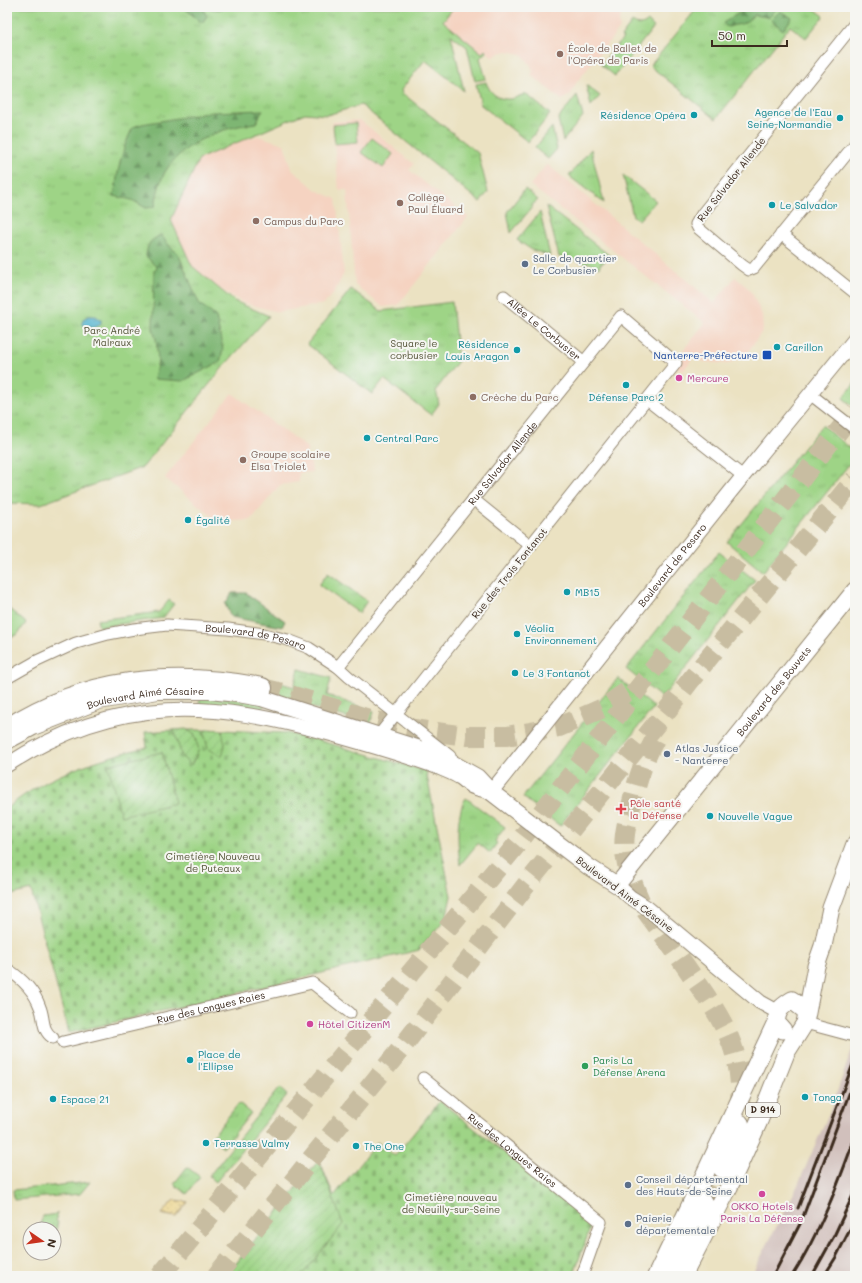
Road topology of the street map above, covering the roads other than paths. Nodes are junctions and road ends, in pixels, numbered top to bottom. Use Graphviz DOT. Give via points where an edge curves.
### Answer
graph roads {
  1 [pos="855,23"];
  2 [pos="855,144"];
  3 [pos="782,234"];
  4 [pos="855,293"];
  5 [pos="504,296"];
  6 [pos="855,339"];
  7 [pos="584,362"];
  8 [pos="676,363"];
  9 [pos="810,394"];
  10 [pos="648,400"];
  11 [pos="855,429"];
  12 [pos="743,476"];
  13 [pos="473,499"];
  14 [pos="531,546"];
  15 [pos="855,590"];
  16 [pos="338,667"];
  17 [pos="7,678"];
  18 [pos="262,688"];
  19 [pos="290,707"];
  20 [pos="397,713"];
  21 [pos="260,717"];
  22 [pos="7,729"];
  23 [pos="375,740"];
  24 [pos="7,741"];
  25 [pos="7,765"];
  26 [pos="471,773"];
  27 [pos="491,792"];
  28 [pos="855,844"];
  29 [pos="617,885"];
  30 [pos="816,966"];
  31 [pos="7,969"];
  32 [pos="792,1000"];
  33 [pos="350,1013"];
  34 [pos="777,1017"];
  35 [pos="804,1023"];
  36 [pos="850,1035"];
  37 [pos="423,1078"];
  38 [pos="739,1124"];
  39 [pos="723,1168"];
  40 [pos="704,1204"];
  41 [pos="681,1275"];
  42 [pos="582,1276"];
  43 [pos="656,1276"];
  1 -- 3 [label="street, Rue Salvador Allende" via="696,224 749,270 754,268"];
  2 -- 3 [label="street"];
  3 -- 4 [label="street"];
  5 -- 7 [label="street, Allée Le Corbusier"];
  6 -- 9 [label="street, Boulevard de Pesaro"];
  7 -- 8 [label="street, Rue Salvador Allende" via="621,316"];
  7 -- 13 [label="street, Rue Salvador Allende"];
  8 -- 10 [label="street, Rue des Trois Fontanot"];
  9 -- 11 [label="street"];
  9 -- 12 [label="street, Boulevard de Pesaro"];
  10 -- 12 [label="street"];
  10 -- 14 [label="street, Rue des Trois Fontanot"];
  12 -- 27 [label="street, Boulevard de Pesaro"];
  13 -- 14 [label="street"];
  13 -- 16 [label="street, Rue Salvador Allende"];
  14 -- 20 [label="street, Rue des Trois Fontanot"];
  15 -- 29 [label="main road, Boulevard des Bouvets"];
  16 -- 17 [label="street, Boulevard de Pesaro" via="309,648 264,634 228,628 167,625 121,631 76,643"];
  16 -- 20 [label="street, Boulevard de Pesaro"];
  18 -- 22 [label="highway" via="197,680 132,682 73,696 35,712"];
  19 -- 21 [label="street, Boulevard Aimé Césaire"];
  19 -- 23 [label="main road, Boulevard Aimé Césaire"];
  19 -- 24 [label="main road, Boulevard Aimé Césaire" via="238,694 158,691 99,701 33,727"];
  20 -- 23 [label="street, Rue des Trois Fontanot"];
  20 -- 26 [label="street, Boulevard de Pesaro"];
  21 -- 23 [label="street, Boulevard Aimé Césaire"];
  21 -- 25 [label="street, Boulevard Aimé Césaire" via="212,710 137,713 78,728 48,741"];
  23 -- 26 [label="main road, Boulevard Aimé Césaire" via="436,754"];
  23 -- 27 [label="street, Boulevard Aimé Césaire" via="460,777 471,786"];
  26 -- 27 [label="main road, Boulevard Aimé Césaire"];
  27 -- 29 [label="main road, Boulevard Aimé Césaire"];
  28 -- 30 [label="main road, D 914" via="831,908"];
  29 -- 34 [label="street, Boulevard Aimé Césaire"];
  30 -- 32 [label="main road, D 914"];
  30 -- 35 [label="main road, D 914"];
  31 -- 33 [label="street, Rue des Longues Raies" via="33,993 42,1011 46,1032 58,1040 312,983"];
  32 -- 34 [label="main road" via="784,1005"];
  32 -- 35 [label="main road"];
  34 -- 35 [label="main road" via="788,1033"];
  34 -- 43 [label="main road"];
  35 -- 36 [label="street"];
  35 -- 41 [label="main road, D 914" via="786,1053 729,1187"];
  37 -- 42 [label="street, Rue des Longues Raies" via="601,1222"];
  38 -- 39 [label="highway"];
  40 -- 41 [label="highway"];
}
